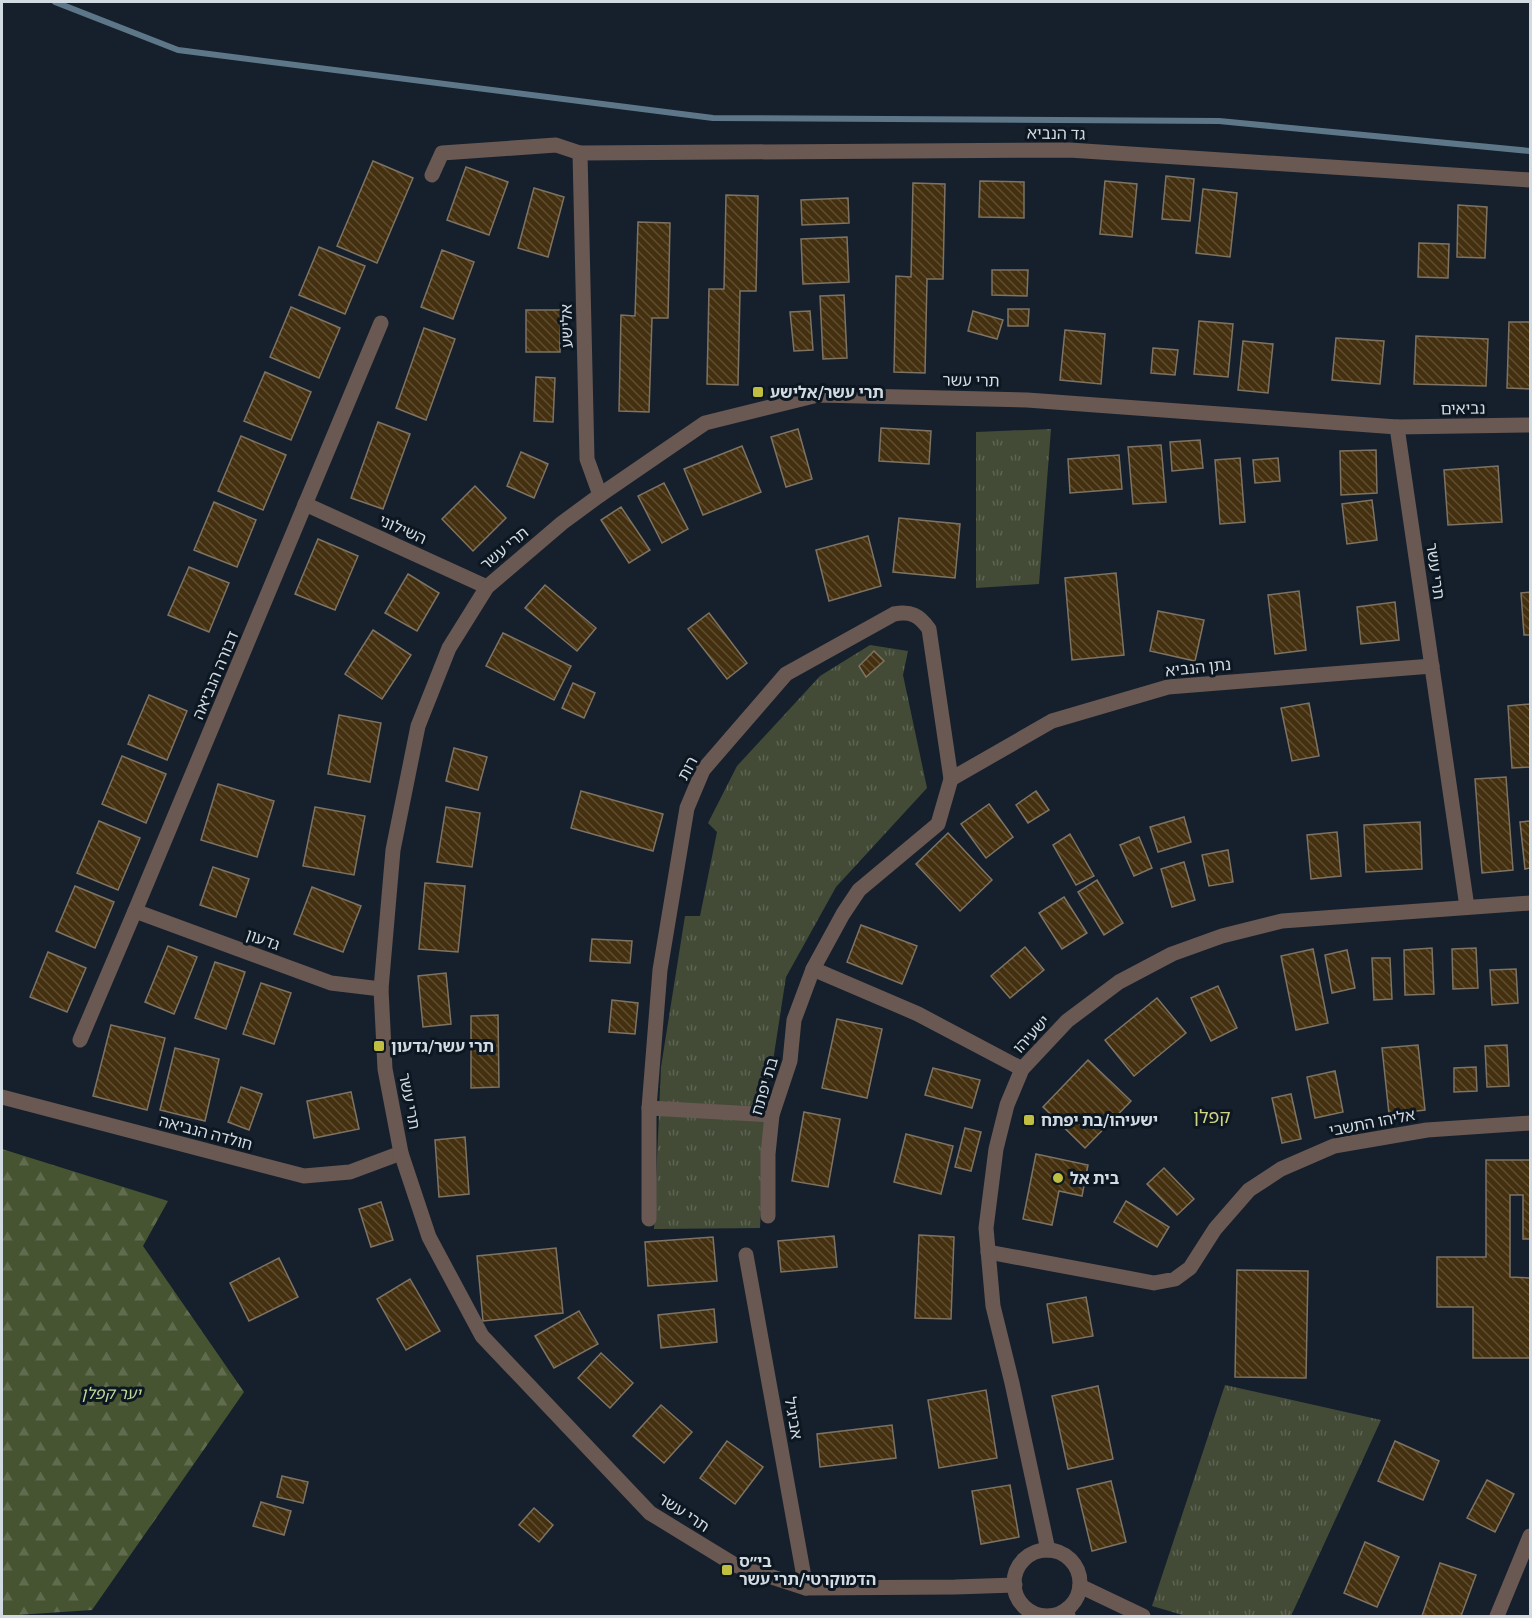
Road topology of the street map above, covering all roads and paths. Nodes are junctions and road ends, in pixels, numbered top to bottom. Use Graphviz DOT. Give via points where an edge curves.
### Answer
graph roads {
  1 [pos="580,153"];
  2 [pos="432,175"];
  3 [pos="1530,180"];
  4 [pos="381,323"];
  5 [pos="1530,425"];
  6 [pos="1397,427"];
  7 [pos="600,495"];
  8 [pos="305,504"];
  9 [pos="487,586"];
  10 [pos="1432,666"];
  11 [pos="951,779"];
  12 [pos="1530,903"];
  13 [pos="1467,907"];
  14 [pos="135,911"];
  15 [pos="813,969"];
  16 [pos="381,989"];
  17 [pos="80,1040"];
  18 [pos="1022,1069"];
  19 [pos="2,1097"];
  20 [pos="649,1108"];
  21 [pos="772,1115"];
  22 [pos="1530,1123"];
  23 [pos="401,1153"];
  24 [pos="768,1216"];
  25 [pos="649,1220"];
  26 [pos="988,1252"];
  27 [pos="746,1255"];
  28 [pos="1530,1536"];
  29 [pos="1048,1550"];
  30 [pos="1015,1585"];
  31 [pos="1080,1586"];
  32 [pos="806,1587"];
  33 [pos="1068,1613"];
  34 [pos="1143,1617"];
  35 [pos="1497,1617"];
  1 -- 2 [label="street, גד הנביא" via="556,146 441,153"];
  1 -- 3 [label="street, גד הנביא" via="1069,150"];
  1 -- 7 [label="street, אלישע" via="587,459"];
  4 -- 8 [label="street, דבורה הנביאה"];
  5 -- 6 [label="street, נביאים"];
  6 -- 7 [label="street, תרי עשר" via="1027,400 818,395 705,423"];
  6 -- 10 [label="street, תרי עשר"];
  7 -- 9 [label="street, תרי עשר"];
  8 -- 9 [label="street, השילוני"];
  8 -- 14 [label="street, דבורה הנביאה"];
  9 -- 16 [label="street, תרי עשר" via="449,648 418,726 393,850"];
  10 -- 11 [label="street, נתן הנביא" via="1168,687 1052,721"];
  10 -- 13 [label="street, תרי עשר"];
  11 -- 15 [label="street, בת יפתח" via="938,824 859,890"];
  11 -- 20 [label="street, רות" via="929,629 921,618 907,612 894,614 786,674 703,770 687,808 660,970"];
  12 -- 13 [label="street, ישעיהו"];
  13 -- 18 [label="street, ישעיהו" via="1282,921 1172,954 1119,982 1067,1021"];
  14 -- 16 [label="street, גדעון" via="331,983"];
  14 -- 17 [label="street, דבורה הנביאה"];
  15 -- 18 [label="street" via="918,1014"];
  15 -- 21 [label="street, בת יפתח" via="794,1020 790,1061"];
  16 -- 23 [label="street, תרי עשר" via="385,1069"];
  18 -- 26 [label="street, ישעיהו" via="1007,1105 996,1149 986,1228"];
  19 -- 23 [label="street, חולדה הנביאה" via="304,1176 350,1172"];
  20 -- 21 [label="street"];
  20 -- 25 [label="street, רות"];
  21 -- 24 [label="street, בת יפתח"];
  22 -- 26 [label="street, אליהו התשבי" via="1427,1130 1334,1146 1281,1168 1249,1190 1215,1229 1190,1268 1175,1279 1154,1283"];
  23 -- 32 [label="street, תרי עשר" via="429,1237 482,1336 650,1514 735,1564"];
  26 -- 29 [label="street, ישעיהו" via="993,1306"];
  27 -- 32 [label="street, אביגיל"];
  28 -- 35 [label="street"];
  29 -- 30 [label="street" via="1026,1557 1019,1566"];
  29 -- 31 [label="street" via="1066,1556 1074,1564"];
  30 -- 32 [label="street, תרי עשר"];
  30 -- 33 [label="street" via="1017,1596 1033,1612 1044,1616"];
  31 -- 33 [label="street"];
  31 -- 34 [label="street"];
}
